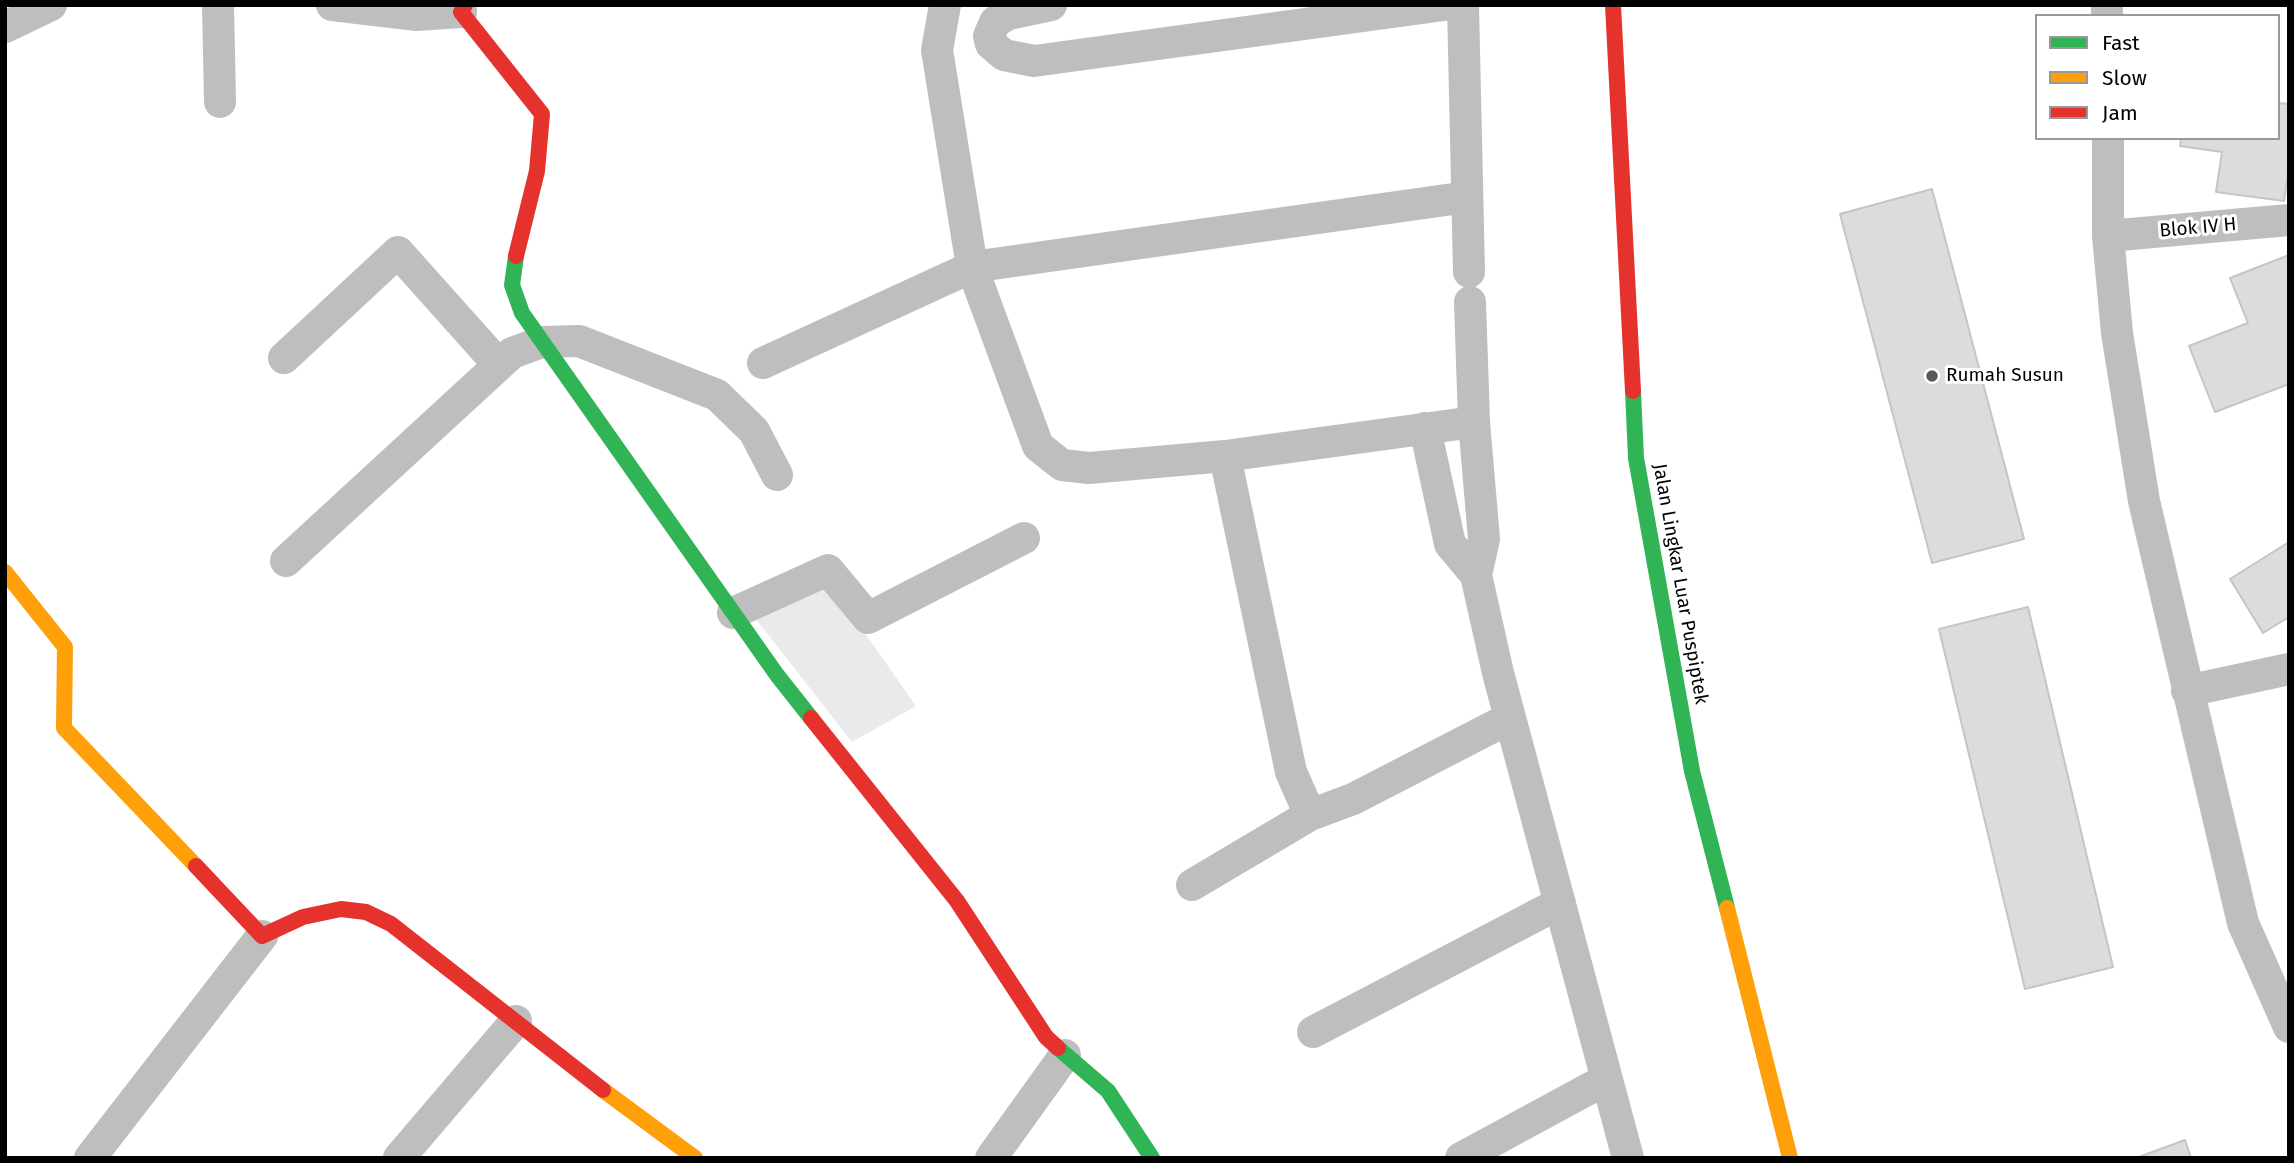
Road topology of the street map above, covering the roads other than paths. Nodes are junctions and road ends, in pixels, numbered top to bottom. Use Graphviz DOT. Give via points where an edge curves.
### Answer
graph roads {
  1 [pos="51,5"];
  2 [pos="218,5"];
  3 [pos="332,5"];
  4 [pos="945,5"];
  5 [pos="1051,5"];
  6 [pos="1444,5"];
  7 [pos="1463,5"];
  8 [pos="1613,5"];
  9 [pos="463,9"];
  10 [pos="5,27"];
  11 [pos="220,102"];
  12 [pos="2108,140"];
  13 [pos="1467,197"];
  14 [pos="2289,220"];
  15 [pos="2108,236"];
  16 [pos="972,267"];
  17 [pos="542,342"];
  18 [pos="284,358"];
  19 [pos="763,363"];
  20 [pos="499,365"];
  21 [pos="1474,422"];
  22 [pos="1425,428"];
  23 [pos="1226,456"];
  24 [pos="777,475"];
  25 [pos="1024,538"];
  26 [pos="286,561"];
  27 [pos="5,572"];
  28 [pos="1476,575"];
  29 [pos="733,613"];
  30 [pos="2289,669"];
  31 [pos="2187,691"];
  32 [pos="1510,718"];
  33 [pos="1310,815"];
  34 [pos="1192,885"];
  35 [pos="1560,903"];
  36 [pos="262,936"];
  37 [pos="516,1021"];
  38 [pos="2289,1027"];
  39 [pos="1313,1032"];
  40 [pos="1065,1055"];
  41 [pos="1607,1079"];
  42 [pos="90,1158"];
  43 [pos="399,1158"];
  44 [pos="695,1158"];
  45 [pos="991,1158"];
  46 [pos="1152,1158"];
  47 [pos="1461,1158"];
  48 [pos="1628,1158"];
  49 [pos="1790,1158"];
  1 -- 10 [label="street"];
  2 -- 11 [label="street"];
  3 -- 9 [label="street" via="417,15"];
  4 -- 16 [label="street" via="937,50"];
  5 -- 6 [label="street" via="1007,14 995,22 991,44 1004,55 1034,61"];
  7 -- 13 [label="street"];
  8 -- 49 [label="street, Jalan Lingkar Luar Puspiptek" via="1636,458 1692,771"];
  9 -- 17 [label="street" via="542,114 537,172 512,285 522,313"];
  12 -- 15 [label="street"];
  13 -- 16 [label="street"];
  13 -- 21 [label="street"];
  14 -- 15 [label="street, Blok IV H"];
  15 -- 31 [label="street" via="2116,333 2144,501"];
  16 -- 19 [label="street"];
  16 -- 23 [label="street" via="1038,446 1062,465 1089,468"];
  17 -- 20 [label="street" via="512,353"];
  17 -- 24 [label="street" via="579,341 717,395 754,432"];
  17 -- 29 [label="street"];
  18 -- 20 [label="street" via="398,252"];
  20 -- 26 [label="street"];
  21 -- 22 [label="street"];
  21 -- 28 [label="street" via="1484,539"];
  22 -- 23 [label="street"];
  22 -- 28 [label="street" via="1451,544"];
  23 -- 33 [label="street" via="1291,772"];
  25 -- 29 [label="street" via="868,618 828,570"];
  27 -- 36 [label="street" via="65,647 64,728"];
  28 -- 32 [label="street"];
  29 -- 40 [label="street" via="957,901 1046,1037"];
  30 -- 31 [label="street"];
  31 -- 38 [label="street" via="2243,923"];
  32 -- 33 [label="street" via="1353,799"];
  32 -- 35 [label="street"];
  33 -- 34 [label="street"];
  35 -- 39 [label="street"];
  35 -- 41 [label="street"];
  36 -- 37 [label="street" via="303,917 341,909 366,912 418,943"];
  36 -- 42 [label="street"];
  37 -- 43 [label="street"];
  37 -- 44 [label="street"];
  40 -- 45 [label="street"];
  40 -- 46 [label="street" via="1108,1091"];
  41 -- 47 [label="street"];
  41 -- 48 [label="street"];
}
